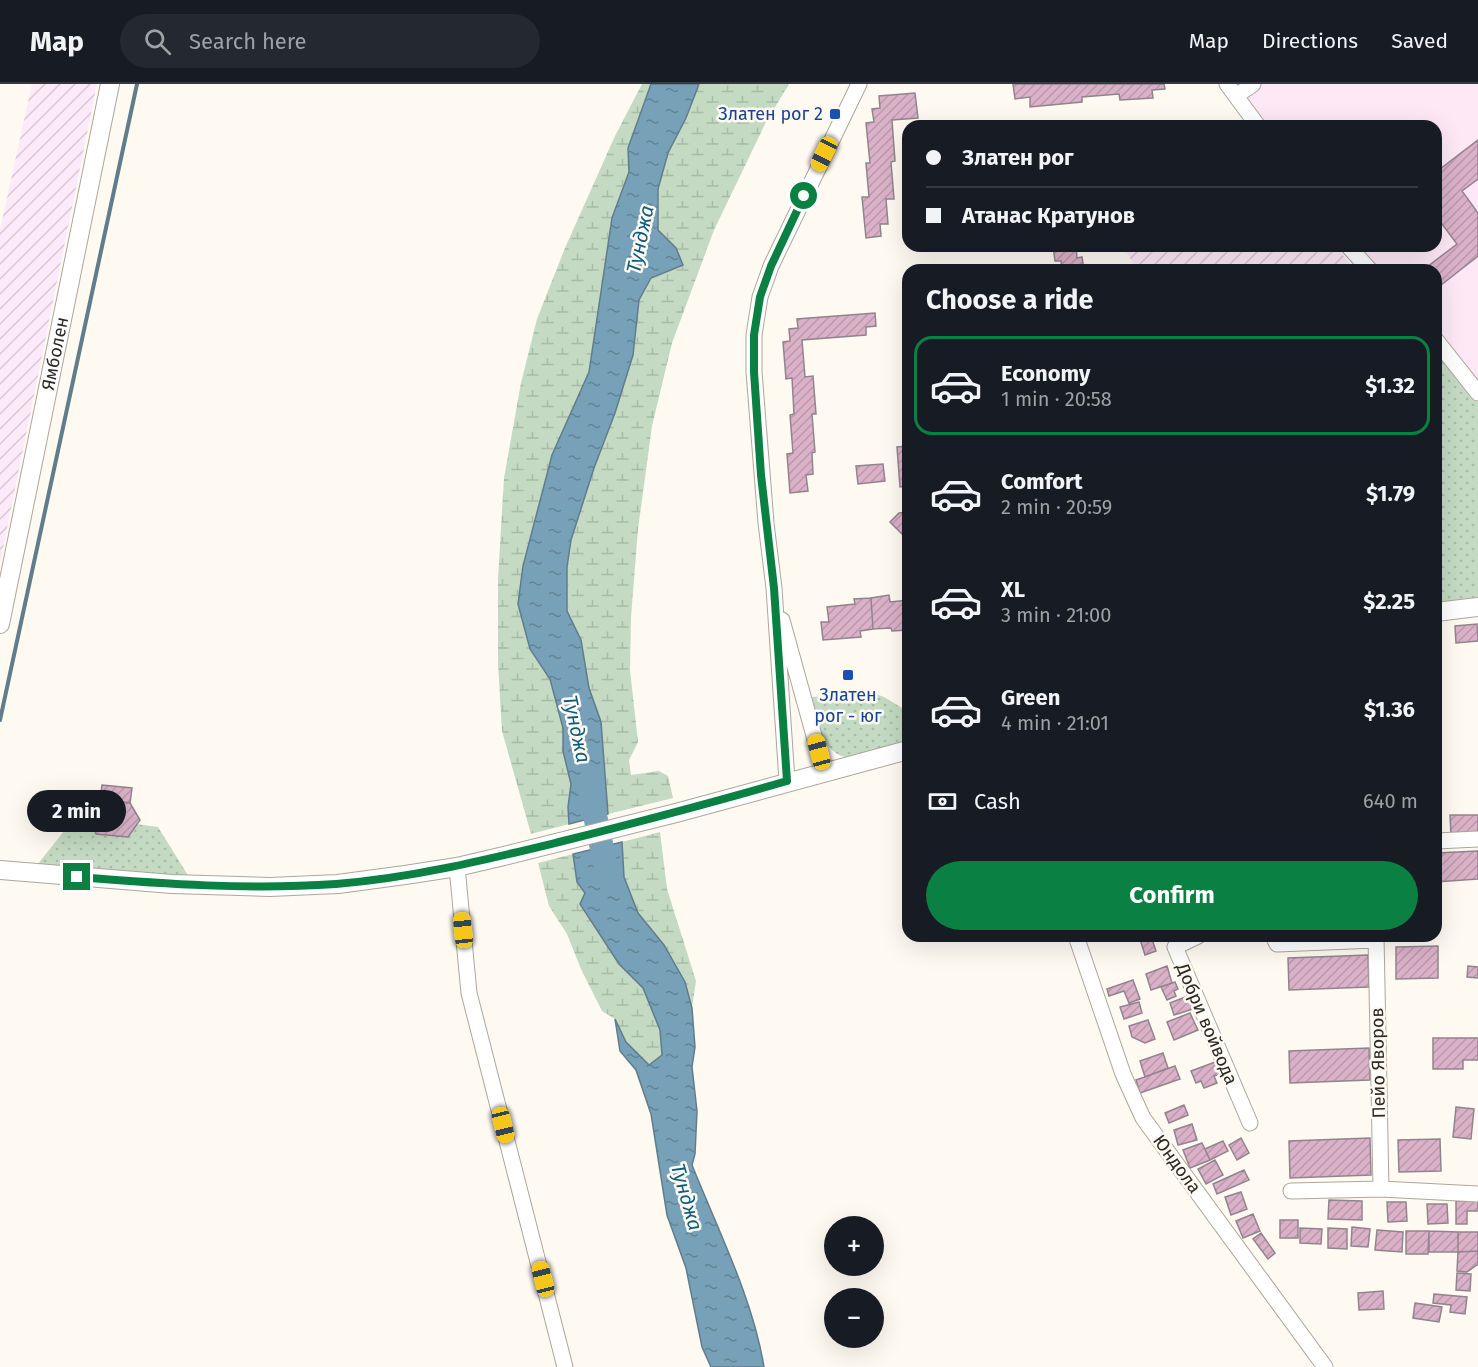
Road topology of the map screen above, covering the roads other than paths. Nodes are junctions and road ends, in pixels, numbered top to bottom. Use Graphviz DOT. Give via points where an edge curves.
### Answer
graph roads {
  1 [pos="110,84"];
  2 [pos="859,84"];
  3 [pos="1253,84"];
  4 [pos="1232,90"];
  5 [pos="1254,120"];
  6 [pos="1354,252"];
  7 [pos="1364,264"];
  8 [pos="1442,348"];
  9 [pos="1478,393"];
  10 [pos="774,588"];
  11 [pos="1478,607"];
  12 [pos="1442,611"];
  13 [pos="0,624"];
  14 [pos="902,752"];
  15 [pos="824,772"];
  16 [pos="787,781"];
  17 [pos="1478,839"];
  18 [pos="1442,841"];
  19 [pos="457,867"];
  20 [pos="0,870"];
  21 [pos="1078,942"];
  22 [pos="1185,942"];
  23 [pos="1276,942"];
  24 [pos="1310,942"];
  25 [pos="1376,942"];
  26 [pos="1250,1123"];
  27 [pos="1381,1189"];
  28 [pos="1292,1191"];
  29 [pos="1478,1194"];
  30 [pos="566,1367"];
  31 [pos="1325,1367"];
  1 -- 13 [label="main road, Ямболен"];
  2 -- 10 [label="street" via="771,266 758,306 754,372"];
  3 -- 4 [label="street"];
  4 -- 5 [label="street"];
  6 -- 7 [label="street"];
  8 -- 9 [label="street"];
  10 -- 15 [label="street"];
  10 -- 16 [label="street"];
  11 -- 12 [label="main road"];
  14 -- 15 [label="main road"];
  15 -- 16 [label="main road"];
  16 -- 19 [label="main road"];
  17 -- 18 [label="street"];
  19 -- 20 [label="main road" via="338,884 270,887 172,884"];
  19 -- 30 [label="street" via="469,993"];
  21 -- 31 [label="street, Юндола" via="1123,1074 1143,1118"];
  22 -- 26 [label="street, Добри войвода" via="1175,947"];
  23 -- 24 [label="street"];
  25 -- 27 [label="street, Пейо Яворов"];
  27 -- 28 [label="street"];
  27 -- 29 [label="street"];
}
